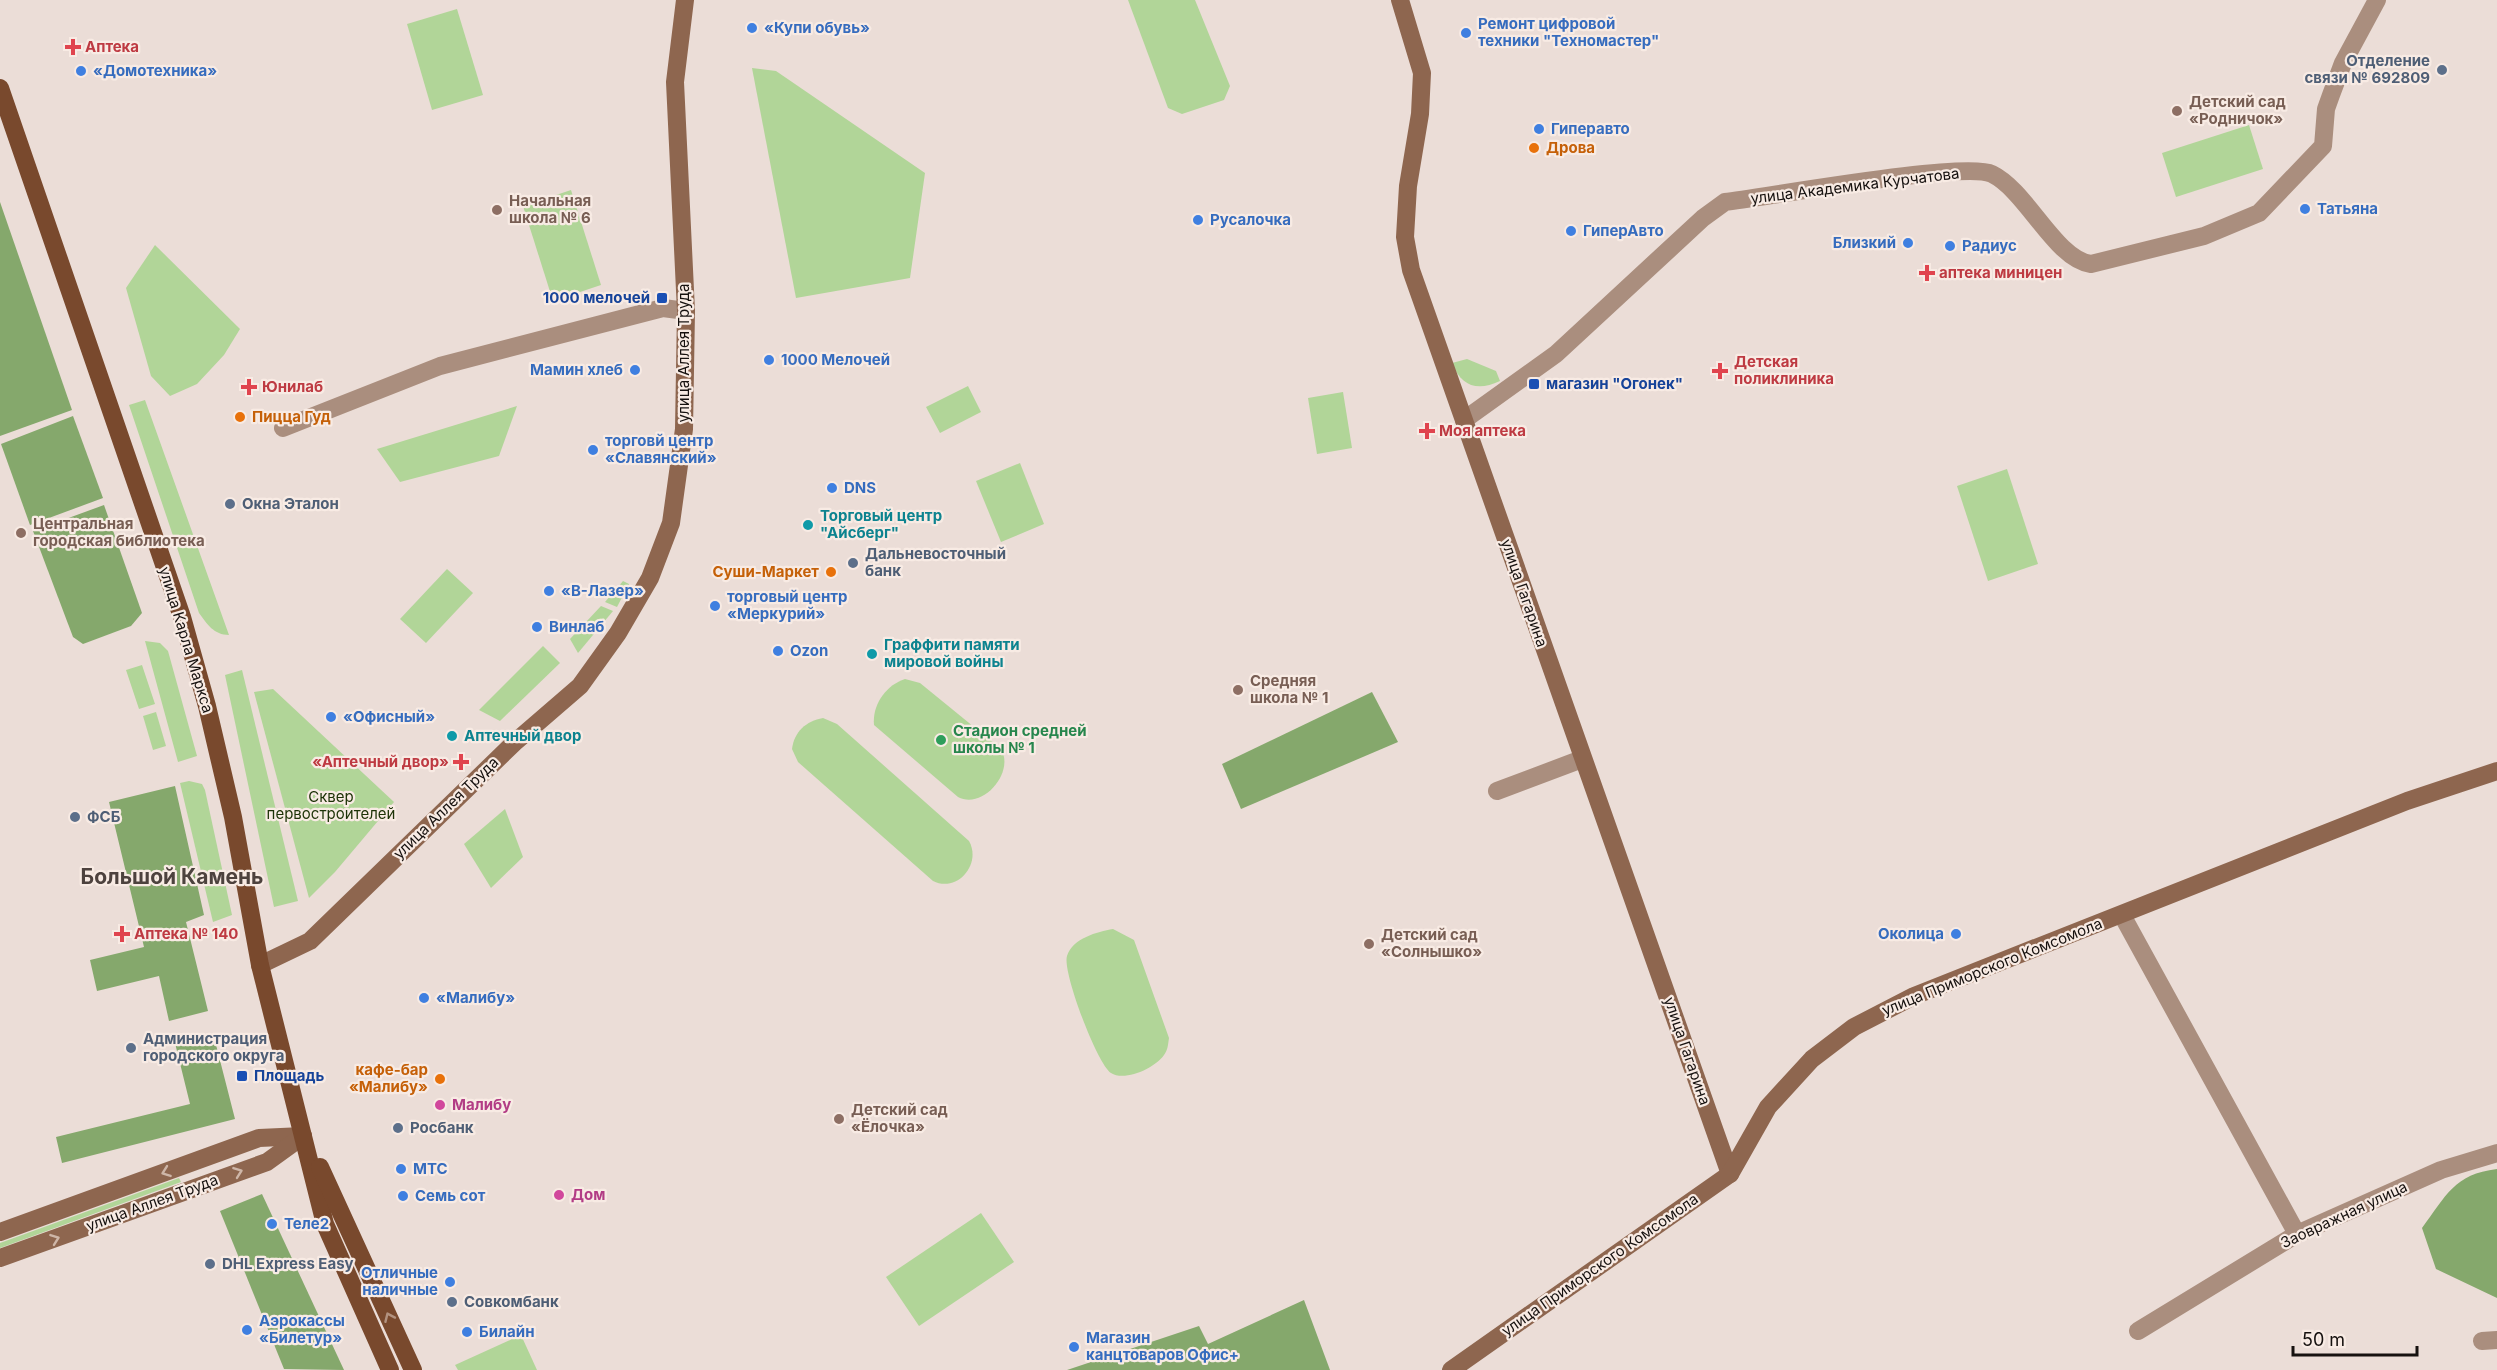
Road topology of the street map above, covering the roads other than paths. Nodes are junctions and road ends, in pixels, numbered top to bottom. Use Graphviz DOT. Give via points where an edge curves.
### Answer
graph roads {
  1 [pos="685,0"];
  2 [pos="1400,0"];
  3 [pos="2377,0"];
  4 [pos="0,88"];
  5 [pos="686,311"];
  6 [pos="1464,420"];
  7 [pos="283,428"];
  8 [pos="1582,759"];
  9 [pos="2497,771"];
  10 [pos="1497,791"];
  11 [pos="2122,915"];
  12 [pos="260,965"];
  13 [pos="303,1136"];
  14 [pos="2497,1153"];
  15 [pos="1730,1174"];
  16 [pos="0,1233"];
  17 [pos="2297,1234"];
  18 [pos="0,1258"];
  19 [pos="2138,1331"];
  20 [pos="390,1370"];
  21 [pos="413,1370"];
  22 [pos="1451,1370"];
  1 -- 5 [label="street, улица Аллея Труда" via="675,82"];
  2 -- 6 [label="street, улица Гагарина" via="1422,73 1405,237 1414,279"];
  3 -- 6 [label="street, улица Академика Курчатова" via="2343,63 2331,95 2323,146 2259,213 2204,236 2091,264 2075,259 1992,174 1970,171 1905,177 1725,202 1556,354"];
  4 -- 12 [label="main road, улица Карла Маркса" via="182,617 233,817"];
  5 -- 7 [label="street" via="663,308 440,366"];
  5 -- 12 [label="street, улица Аллея Труда" via="684,429 671,523 650,578 618,633 580,686 514,743 310,941"];
  6 -- 8 [label="street, улица Гагарина"];
  8 -- 10 [label="street"];
  8 -- 15 [label="street, улица Гагарина"];
  9 -- 11 [label="street, улица Приморского Комсомола" via="2407,801"];
  11 -- 15 [label="street, улица Приморского Комсомола" via="1914,996 1854,1027 1812,1059 1768,1107"];
  11 -- 17 [label="street"];
  12 -- 13 [label="main road, улица Карла Маркса"];
  13 -- 16 [label="street, улица Аллея Труда, one-way" via="259,1138"];
  18 -- 13 [label="street, улица Аллея Труда, one-way" via="267,1162"];
  13 -- 20 [label="main road, улица Карла Маркса" via="325,1224"];
  21 -- 13 [label="main road, улица Карла Маркса, one-way"];
  14 -- 17 [label="street, Заовражная улица" via="2441,1170"];
  15 -- 22 [label="street, улица Приморского Комсомола"];
  17 -- 19 [label="street, Заовражная улица"];
}
